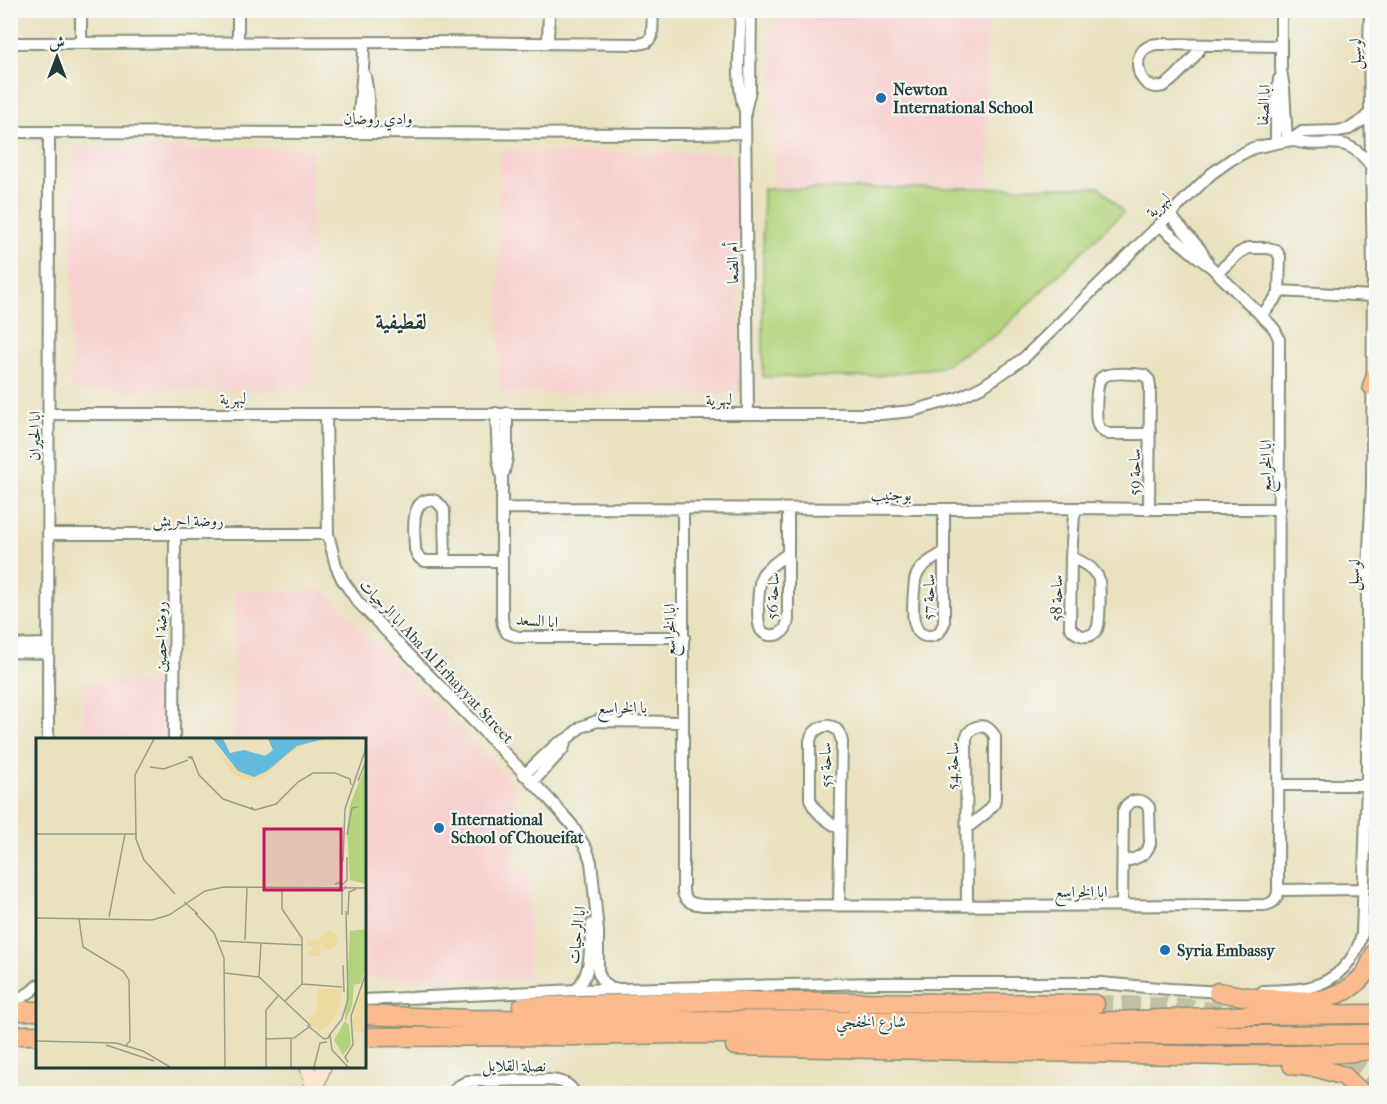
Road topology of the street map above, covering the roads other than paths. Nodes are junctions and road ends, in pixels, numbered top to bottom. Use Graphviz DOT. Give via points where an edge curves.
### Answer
graph roads {
  1 [pos="81,10"];
  2 [pos="238,10"];
  3 [pos="549,10"];
  4 [pos="653,10"];
  5 [pos="741,10"];
  6 [pos="751,10"];
  7 [pos="1281,10"];
  8 [pos="1370,10"];
  9 [pos="10,43"];
  10 [pos="81,43"];
  11 [pos="238,43"];
  12 [pos="364,43"];
  13 [pos="548,43"];
  14 [pos="1202,45"];
  15 [pos="1280,46"];
  16 [pos="745,111"];
  17 [pos="1371,111"];
  18 [pos="10,132"];
  19 [pos="49,132"];
  20 [pos="363,133"];
  21 [pos="745,133"];
  22 [pos="1285,141"];
  23 [pos="1371,166"];
  24 [pos="1169,214"];
  25 [pos="1159,225"];
  26 [pos="1214,270"];
  27 [pos="1279,291"];
  28 [pos="1373,296"];
  29 [pos="1261,316"];
  30 [pos="1375,381"];
  31 [pos="502,413"];
  32 [pos="49,414"];
  33 [pos="326,414"];
  34 [pos="748,414"];
  35 [pos="1150,434"];
  36 [pos="1077,507"];
  37 [pos="502,508"];
  38 [pos="788,508"];
  39 [pos="683,509"];
  40 [pos="944,509"];
  41 [pos="1149,509"];
  42 [pos="1280,509"];
  43 [pos="48,534"];
  44 [pos="328,534"];
  45 [pos="175,535"];
  46 [pos="789,553"];
  47 [pos="943,553"];
  48 [pos="1071,557"];
  49 [pos="445,561"];
  50 [pos="502,561"];
  51 [pos="684,637"];
  52 [pos="10,645"];
  53 [pos="48,649"];
  54 [pos="10,652"];
  55 [pos="683,722"];
  56 [pos="48,738"];
  57 [pos="174,738"];
  58 [pos="528,779"];
  59 [pos="1279,785"];
  60 [pos="1367,785"];
  61 [pos="967,828"];
  62 [pos="840,829"];
  63 [pos="1123,862"];
  64 [pos="1364,889"];
  65 [pos="1278,890"];
  66 [pos="595,900"];
  67 [pos="839,905"];
  68 [pos="967,905"];
  69 [pos="1122,906"];
  70 [pos="1377,951"];
  71 [pos="36,988"];
  72 [pos="611,989"];
  73 [pos="576,990"];
  74 [pos="1218,992"];
  75 [pos="366,1000"];
  76 [pos="10,1003"];
  77 [pos="1095,1004"];
  78 [pos="10,1011"];
  79 [pos="36,1011"];
  80 [pos="1377,1014"];
  81 [pos="366,1015"];
  82 [pos="366,1015"];
  83 [pos="1377,1034"];
  84 [pos="10,1035"];
  85 [pos="36,1035"];
  86 [pos="575,1036"];
  87 [pos="366,1037"];
  88 [pos="390,1037"];
  89 [pos="366,1043"];
  90 [pos="1377,1049"];
  91 [pos="1228,1056"];
  92 [pos="308,1068"];
  93 [pos="323,1068"];
  94 [pos="315,1092"];
  95 [pos="452,1094"];
  96 [pos="575,1094"];
  97 [pos="1363,1094"];
  1 -- 10 [label="street"];
  2 -- 11 [label="street"];
  3 -- 13 [label="street"];
  4 -- 13 [label="street" via="652,36 644,44"];
  5 -- 16 [label="street, أم الضعا" via="740,83"];
  6 -- 16 [label="street, أم الضعا" via="750,90"];
  7 -- 15 [label="street, ابا الصفا"];
  8 -- 17 [label="street, لوسيل"];
  9 -- 10 [label="street"];
  10 -- 11 [label="street"];
  11 -- 12 [label="street"];
  12 -- 13 [label="street"];
  12 -- 20 [label="street" via="367,87"];
  14 -- 14 [label="street" via="1163,86 1153,86 1139,74 1139,56 1148,46"];
  14 -- 15 [label="street"];
  15 -- 22 [label="street, ابا الصفا" via="1276,110"];
  16 -- 21 [label="street, أم الضعا"];
  17 -- 22 [label="street, لبهرية" via="1349,129 1302,132"];
  17 -- 23 [label="street, لوسيل"];
  18 -- 19 [label="street, وادي روضان"];
  19 -- 20 [label="street, وادي روضان"];
  19 -- 32 [label="street, ابا الحيران"];
  20 -- 21 [label="street, وادي روضان"];
  21 -- 34 [label="street, أم الضعا"];
  22 -- 23 [label="street, لبهرية" via="1344,144 1360,153"];
  22 -- 24 [label="street, لبهرية" via="1253,148 1232,159"];
  23 -- 28 [label="street, لوسيل"];
  24 -- 25 [label="street, لبهرية"];
  24 -- 26 [label="street, ابا الخراسع"];
  25 -- 26 [label="street, ابا الخراسع"];
  25 -- 34 [label="street, لبهرية" via="1025,357 958,398 912,411 882,414"];
  26 -- 27 [label="street" via="1243,250 1272,248 1280,257"];
  26 -- 29 [label="street, ابا الخراسع"];
  27 -- 28 [label="street"];
  27 -- 29 [label="street"];
  28 -- 30 [label="street, لوسيل"];
  29 -- 42 [label="street, ابا الخراسع" via="1279,339"];
  30 -- 60 [label="street, لوسيل" via="1367,603"];
  31 -- 33 [label="street, لبهرية"];
  31 -- 34 [label="street, لبهرية"];
  31 -- 37 [label="street, ابا السعد" via="498,458"];
  32 -- 33 [label="street, لبهرية"];
  32 -- 43 [label="street, ابا الحيران"];
  33 -- 44 [label="street, ابا الرحيات Aba Al Erhayyat Street"];
  35 -- 35 [label="street, ساحة 59" via="1109,434 1100,428 1097,385 1103,376 1146,376 1150,388"];
  35 -- 41 [label="street, ساحة 59"];
  36 -- 40 [label="street, بوجنيب"];
  36 -- 41 [label="street, بوجنيب"];
  36 -- 48 [label="street, ساحة 58"];
  37 -- 39 [label="street, بوجنيب"];
  37 -- 50 [label="street, ابا السعد"];
  38 -- 39 [label="street, بوجنيب"];
  38 -- 40 [label="street, بوجنيب"];
  38 -- 46 [label="street, ساحة 56"];
  39 -- 51 [label="street, ابا الخراسع"];
  40 -- 47 [label="street, ساحة 57"];
  41 -- 42 [label="street, بوجنيب"];
  42 -- 59 [label="street, ابا الخراسع"];
  43 -- 45 [label="street, روضة احريش"];
  43 -- 53 [label="street, ابا الحيران"];
  44 -- 45 [label="street, روضة احريش"];
  44 -- 58 [label="street, ابا الرحيات Aba Al Erhayyat Street" via="336,566 357,602"];
  45 -- 57 [label="street, روضة احصين"];
  46 -- 46 [label="street, ساحة 56" via="762,575 760,583 759,622 761,630 773,636 786,628 788,620"];
  47 -- 47 [label="street, ساحة 57" via="916,573 914,624 922,635 937,634 944,623"];
  48 -- 48 [label="street, ساحة 58" via="1092,569 1099,582 1096,631 1082,637 1070,627"];
  49 -- 49 [label="street" via="444,510 439,503 429,500 418,505 415,512 417,555 425,561"];
  49 -- 50 [label="street"];
  50 -- 51 [label="street, ابا السعد" via="503,625 507,633 526,637"];
  51 -- 55 [label="street, ابا الخراسع"];
  52 -- 53 [label="street"];
  53 -- 54 [label="street"];
  53 -- 56 [label="street, ابا الحيران"];
  55 -- 58 [label="street, با الخراسع" via="597,722 581,727 557,744"];
  55 -- 67 [label="street, ابا الخراسع" via="686,899 703,905"];
  58 -- 66 [label="street, ابا الرحيات Aba Al Erhayyat Street" via="572,825 587,850"];
  59 -- 60 [label="street"];
  59 -- 65 [label="street, ابا الخراسع"];
  60 -- 64 [label="street, لوسيل"];
  61 -- 61 [label="street, ساحة 54" via="991,808 995,798 995,737 985,726 973,728 966,738"];
  61 -- 68 [label="street, ساحة 54"];
  62 -- 62 [label="street, ساحة 55" via="821,816 810,800 810,741 815,730 822,727 830,726 841,735"];
  62 -- 67 [label="street, ساحة 55"];
  63 -- 63 [label="street" via="1143,855 1150,844 1149,807 1143,801 1132,801 1124,807"];
  63 -- 69 [label="street"];
  64 -- 65 [label="street"];
  64 -- 74 [label="street, لوسيل" via="1361,940 1350,961 1333,977 1307,988"];
  65 -- 69 [label="street, ابا الخراسع" via="1274,901 1264,905"];
  66 -- 72 [label="street, ابا الرحيات" via="598,971"];
  66 -- 73 [label="street, ابا الرحيات" via="588,968"];
  67 -- 68 [label="street, ابا الخراسع"];
  68 -- 69 [label="street, ابا الخراسع"];
  70 -- 74 [label="highway" via="1366,973 1354,985 1325,999 1256,999"];
  71 -- 76 [label="street"];
  72 -- 73 [label="street"];
  72 -- 74 [label="street" via="1101,983"];
  73 -- 75 [label="street"];
  77 -- 81 [label="highway" via="715,1001"];
  78 -- 79 [label="highway"];
  80 -- 82 [label="highway, شارع الخفجي" via="1081,1022"];
  83 -- 86 [label="highway, شارع الخفجي, bridge"];
  84 -- 85 [label="highway"];
  86 -- 88 [label="highway, شارع الخفجي"];
  86 -- 91 [label="highway" via="666,1045"];
  87 -- 88 [label="highway, شارع الخفجي"];
  88 -- 89 [label="street"];
  90 -- 91 [label="highway" via="1299,1056"];
  91 -- 97 [label="highway" via="1324,1069 1344,1076"];
  92 -- 94 [label="street"];
  93 -- 94 [label="street"];
  95 -- 96 [label="street, نصلة القلايل" via="468,1081 528,1080 558,1081"];
}
